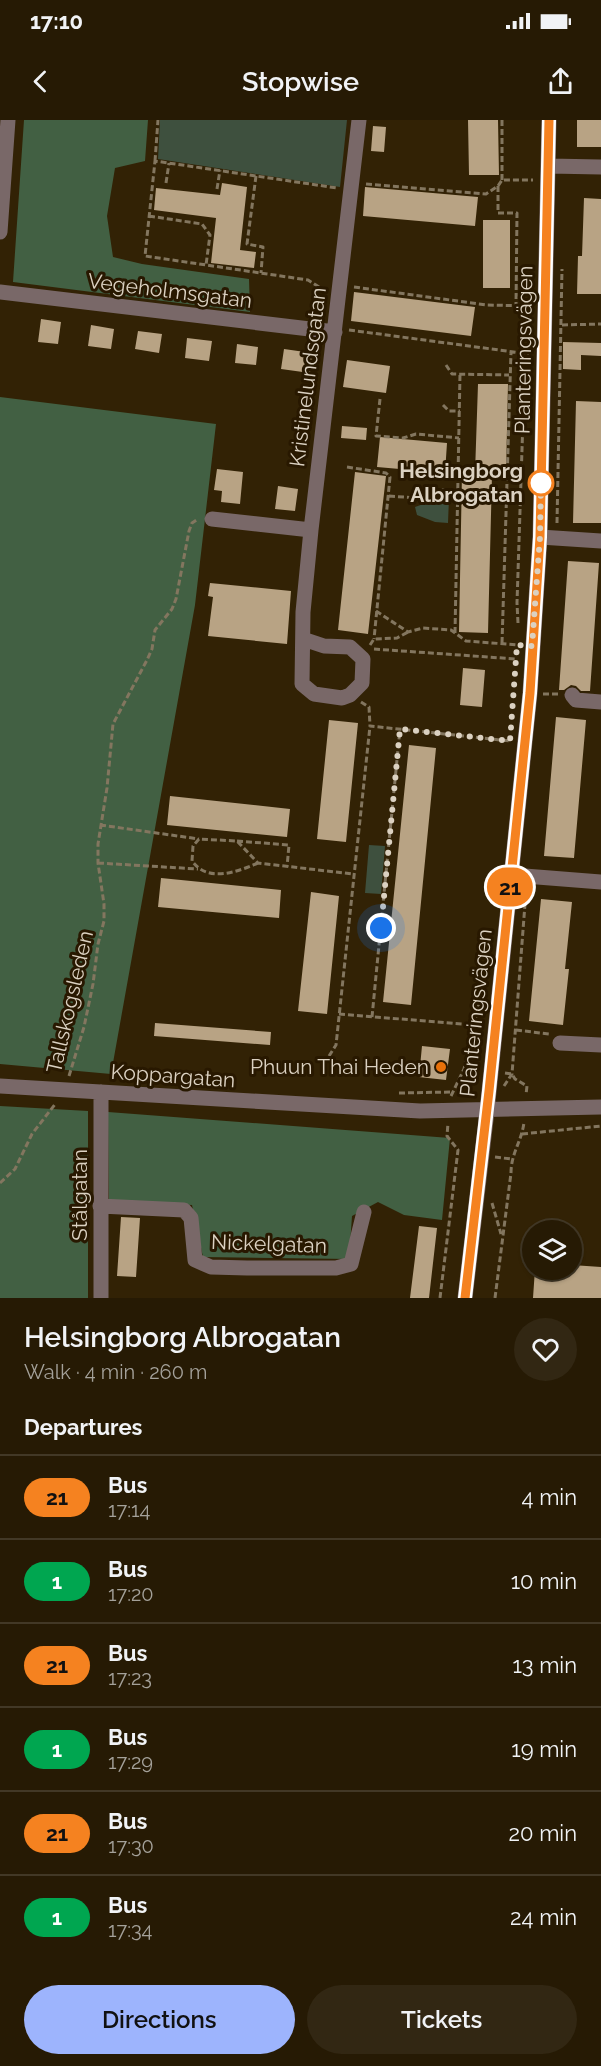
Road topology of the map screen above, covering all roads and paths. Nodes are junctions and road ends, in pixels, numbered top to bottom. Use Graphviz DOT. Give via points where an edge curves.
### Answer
graph roads {
  1 [pos="8,120"];
  2 [pos="158,120"];
  3 [pos="359,120"];
  4 [pos="502,120"];
  5 [pos="549,120"];
  6 [pos="155,161"];
  7 [pos="169,163"];
  8 [pos="549,166"];
  9 [pos="601,167"];
  10 [pos="220,170"];
  11 [pos="256,176"];
  12 [pos="502,180"];
  13 [pos="166,183"];
  14 [pos="537,185"];
  15 [pos="351,186"];
  16 [pos="498,186"];
  17 [pos="217,189"];
  18 [pos="150,216"];
  19 [pos="0,232"];
  20 [pos="206,265"];
  21 [pos="261,273"];
  22 [pos="340,285"];
  23 [pos="319,287"];
  24 [pos="0,292"];
  25 [pos="516,306"];
  26 [pos="533,316"];
  27 [pos="601,324"];
  28 [pos="562,325"];
  29 [pos="336,330"];
  30 [pos="532,345"];
  31 [pos="511,352"];
  32 [pos="446,365"];
  33 [pos="460,374"];
  34 [pos="509,375"];
  35 [pos="381,399"];
  36 [pos="443,405"];
  37 [pos="529,410"];
  38 [pos="460,411"];
  39 [pos="459,438"];
  40 [pos="347,467"];
  41 [pos="458,492"];
  42 [pos="389,496"];
  43 [pos="212,519"];
  44 [pos="311,530"];
  45 [pos="540,537"];
  46 [pos="601,541"];
  47 [pos="376,611"];
  48 [pos="519,626"];
  49 [pos="408,632"];
  50 [pos="454,633"];
  51 [pos="518,635"];
  52 [pos="303,639"];
  53 [pos="374,639"];
  54 [pos="502,643"];
  55 [pos="525,645"];
  56 [pos="530,693"];
  57 [pos="350,695"];
  58 [pos="572,695"];
  59 [pos="601,702"];
  60 [pos="370,726"];
  61 [pos="400,729"];
  62 [pos="510,741"];
  63 [pos="100,825"];
  64 [pos="200,839"];
  65 [pos="237,841"];
  66 [pos="258,863"];
  67 [pos="98,864"];
  68 [pos="288,867"];
  69 [pos="198,869"];
  70 [pos="353,874"];
  71 [pos="512,875"];
  72 [pos="601,882"];
  73 [pos="484,981"];
  74 [pos="339,1014"];
  75 [pos="372,1017"];
  76 [pos="474,1025"];
  77 [pos="516,1030"];
  78 [pos="560,1043"];
  79 [pos="601,1045"];
  80 [pos="329,1056"];
  81 [pos="512,1074"];
  82 [pos="0,1086"];
  83 [pos="65,1090"];
  84 [pos="101,1092"];
  85 [pos="601,1107"];
  86 [pos="525,1110"];
  87 [pos="487,1111"];
  88 [pos="449,1112"];
  89 [pos="601,1126"];
  90 [pos="522,1134"];
  91 [pos="0,1183"];
  92 [pos="100,1206"];
  93 [pos="364,1212"];
  94 [pos="101,1298"];
  95 [pos="440,1298"];
  96 [pos="465,1298"];
  97 [pos="495,1298"];
  1 -- 19 [label="street"];
  2 -- 6 [label="path"];
  3 -- 15 [label="street, Kristinelundsgatan"];
  4 -- 12 [label="path"];
  5 -- 8 [label="street, Planteringsvägen"];
  6 -- 7 [label="path"];
  6 -- 18 [label="path"];
  7 -- 10 [label="path"];
  7 -- 13 [label="path"];
  8 -- 9 [label="street"];
  8 -- 45 [label="street, Planteringsvägen"];
  10 -- 11 [label="path"];
  10 -- 17 [label="path"];
  11 -- 15 [label="path"];
  11 -- 21 [label="path" via="247,244 263,247"];
  12 -- 14 [label="path" via="537,180"];
  12 -- 16 [label="path"];
  15 -- 16 [label="path" via="486,194"];
  15 -- 22 [label="street, Kristinelundsgatan"];
  16 -- 25 [label="path" via="498,213 517,213"];
  18 -- 20 [label="path" via="202,224 210,236"];
  18 -- 20 [label="path" via="145,256"];
  20 -- 21 [label="path"];
  21 -- 23 [label="path" via="308,280"];
  22 -- 25 [label="path"];
  22 -- 29 [label="street, Kristinelundsgatan"];
  24 -- 29 [label="street, Vegeholmsgatan"];
  25 -- 26 [label="path" via="533,306"];
  27 -- 28 [label="path"];
  29 -- 31 [label="path"];
  29 -- 44 [label="street, Kristinelundsgatan"];
  30 -- 31 [label="path" via="531,355"];
  31 -- 54 [label="path"];
  32 -- 33 [label="path" via="452,374"];
  33 -- 34 [label="path"];
  33 -- 38 [label="path"];
  35 -- 39 [label="path" via="376,436"];
  36 -- 38 [label="path" via="449,411"];
  37 -- 48 [label="path" via="524,419 521,474"];
  38 -- 39 [label="path"];
  39 -- 41 [label="path"];
  40 -- 42 [label="path" via="386,473 390,477"];
  41 -- 42 [label="path" via="442,490 417,498"];
  41 -- 50 [label="path"];
  42 -- 47 [label="path"];
  43 -- 44 [label="street"];
  43 -- 63 [label="path, Tallskogsleden" via="196,519 192,524 176,599 156,630 147,660 113,724"];
  44 -- 52 [label="street, Kristinelundsgatan"];
  45 -- 46 [label="street"];
  45 -- 55 [label="street, Planteringsvägen"];
  47 -- 49 [label="path"];
  47 -- 53 [label="path"];
  49 -- 50 [label="path" via="423,628"];
  49 -- 53 [label="path" via="397,638"];
  50 -- 54 [label="path" via="466,641"];
  51 -- 55 [label="path"];
  52 -- 57 [label="street, Kristinelundsgatan" via="302,684 314,694 342,698"];
  52 -- 57 [label="street" via="324,646 350,647 363,659 362,682"];
  53 -- 55 [label="path" via="368,648 516,659"];
  54 -- 55 [label="path"];
  55 -- 56 [label="street, Planteringsvägen"];
  56 -- 58 [label="path"];
  56 -- 71 [label="street, Planteringsvägen"];
  57 -- 60 [label="path" via="369,707"];
  58 -- 59 [label="street" via="576,700"];
  60 -- 61 [label="path"];
  60 -- 70 [label="path"];
  61 -- 62 [label="path"];
  61 -- 75 [label="path"];
  63 -- 64 [label="path"];
  63 -- 67 [label="path, Tallskogsleden"];
  64 -- 65 [label="path"];
  64 -- 69 [label="path" via="193,846 192,861"];
  65 -- 66 [label="path"];
  65 -- 68 [label="path" via="289,845"];
  66 -- 68 [label="path"];
  66 -- 69 [label="path" via="237,872 212,874"];
  67 -- 69 [label="path"];
  67 -- 83 [label="path, Tallskogsleden" via="104,921 84,1027"];
  68 -- 70 [label="path"];
  70 -- 74 [label="path"];
  71 -- 72 [label="street"];
  71 -- 87 [label="street, Planteringsvägen"];
  73 -- 76 [label="path"];
  74 -- 75 [label="path"];
  74 -- 80 [label="path" via="336,1045"];
  75 -- 76 [label="path"];
  76 -- 88 [label="path" via="464,1069 451,1092"];
  77 -- 78 [label="path" via="553,1034"];
  78 -- 79 [label="street"];
  81 -- 86 [label="path" via="527,1086"];
  82 -- 83 [label="street, Koppargatan"];
  83 -- 84 [label="street, Koppargatan"];
  83 -- 91 [label="path, Tallskogsleden" via="32,1134 15,1169"];
  84 -- 88 [label="street, Koppargatan"];
  84 -- 92 [label="street, Stålgatan"];
  85 -- 86 [label="street, Koppargatan"];
  86 -- 87 [label="street, Koppargatan"];
  86 -- 90 [label="path"];
  87 -- 88 [label="street, Koppargatan"];
  87 -- 96 [label="street, Planteringsvägen"];
  88 -- 95 [label="path" via="447,1136 458,1150"];
  89 -- 90 [label="path"];
  90 -- 97 [label="path" via="511,1160"];
  92 -- 93 [label="street, Nickelgatan" via="184,1210 191,1218 195,1260 211,1267 247,1268 336,1268 351,1264"];
  92 -- 94 [label="street, Stålgatan"];
}
